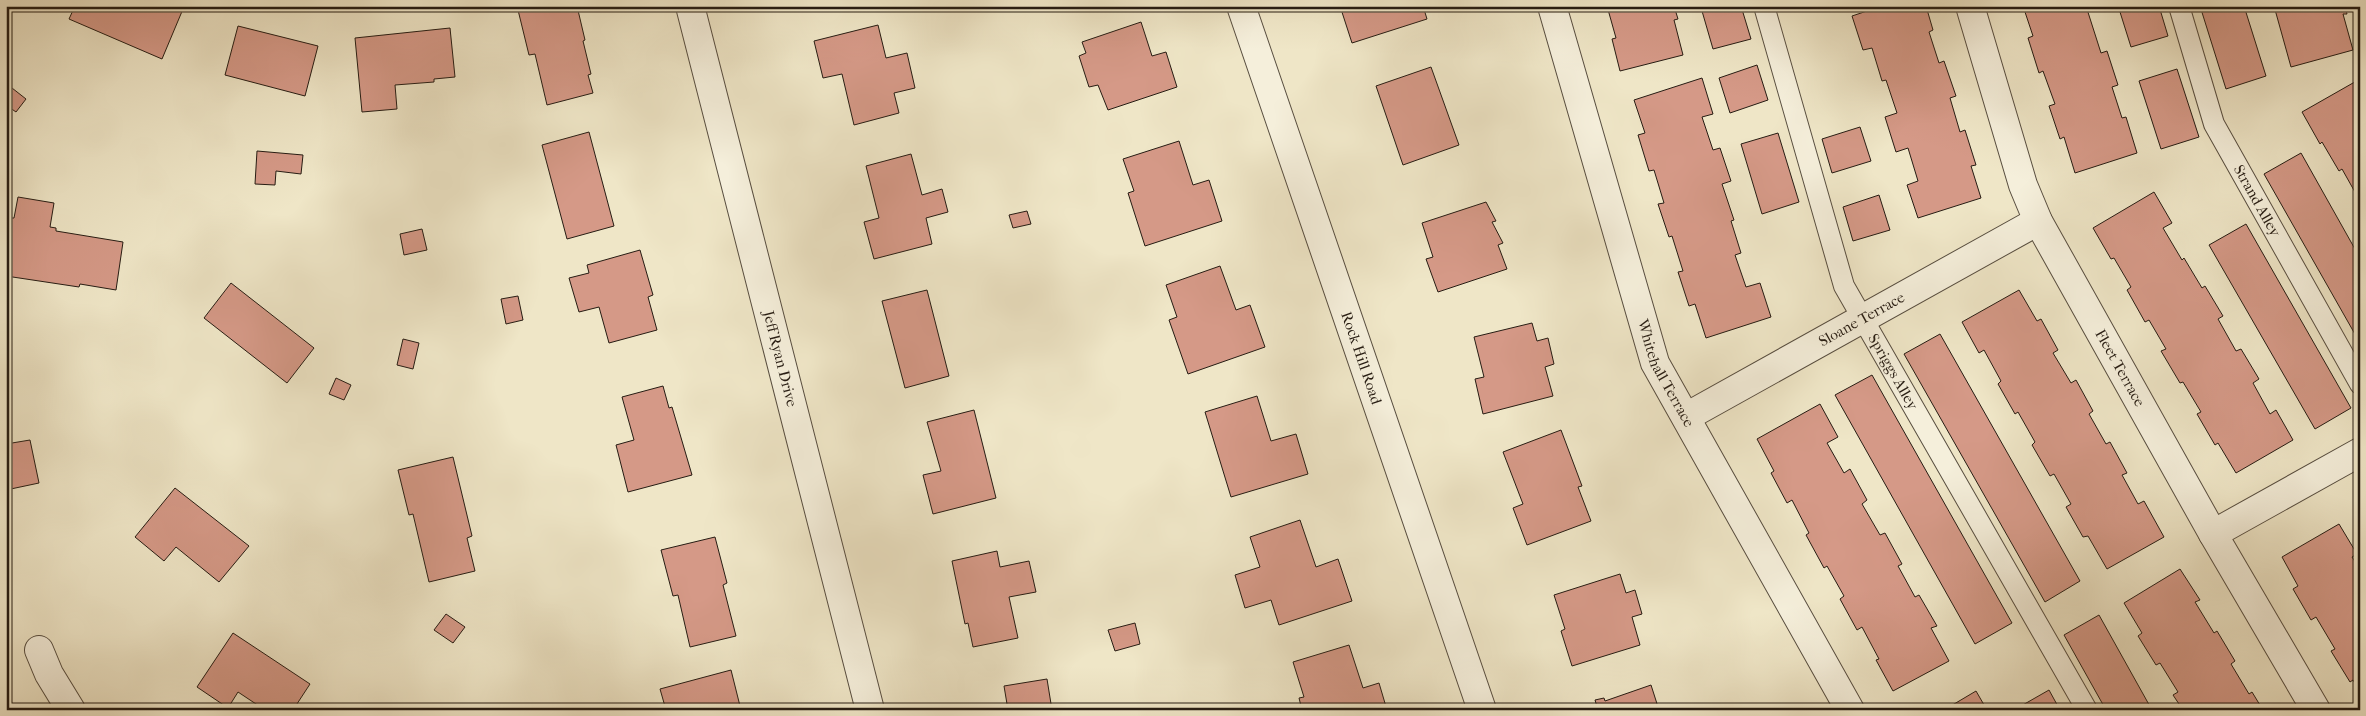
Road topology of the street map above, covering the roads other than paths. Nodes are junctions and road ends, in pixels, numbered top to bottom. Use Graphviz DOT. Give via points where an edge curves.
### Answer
graph roads {
  1 [pos="690,6"];
  2 [pos="1241,6"];
  3 [pos="1552,6"];
  4 [pos="1764,6"];
  5 [pos="1970,6"];
  6 [pos="2179,6"];
  7 [pos="2038,221"];
  8 [pos="1862,319"];
  9 [pos="2360,384"];
  10 [pos="1686,417"];
  11 [pos="2360,452"];
  12 [pos="2213,534"];
  13 [pos="40,650"];
  14 [pos="71,710"];
  15 [pos="870,710"];
  16 [pos="1482,710"];
  17 [pos="1850,710"];
  18 [pos="2087,710"];
  19 [pos="2316,710"];
  1 -- 15 [label="street, Jeff Ryan Drive"];
  2 -- 16 [label="street, Rock Hill Road"];
  3 -- 10 [label="street, Whitehall Terrace" via="1655,363"];
  4 -- 8 [label="lane, Spriggs Alley" via="1844,286"];
  5 -- 7 [label="street, Fleet Terrace" via="2023,185"];
  6 -- 9 [label="lane, Strand Alley" via="2214,124"];
  7 -- 8 [label="street, Sloane Terrace"];
  7 -- 12 [label="street, Fleet Terrace"];
  8 -- 10 [label="street, Sloane Terrace"];
  8 -- 18 [label="lane, Spriggs Alley"];
  10 -- 17 [label="street, Whitehall Terrace"];
  11 -- 12 [label="street"];
  12 -- 19 [label="street, Fleet Terrace"];
  13 -- 14 [label="street" via="49,674"];
}
